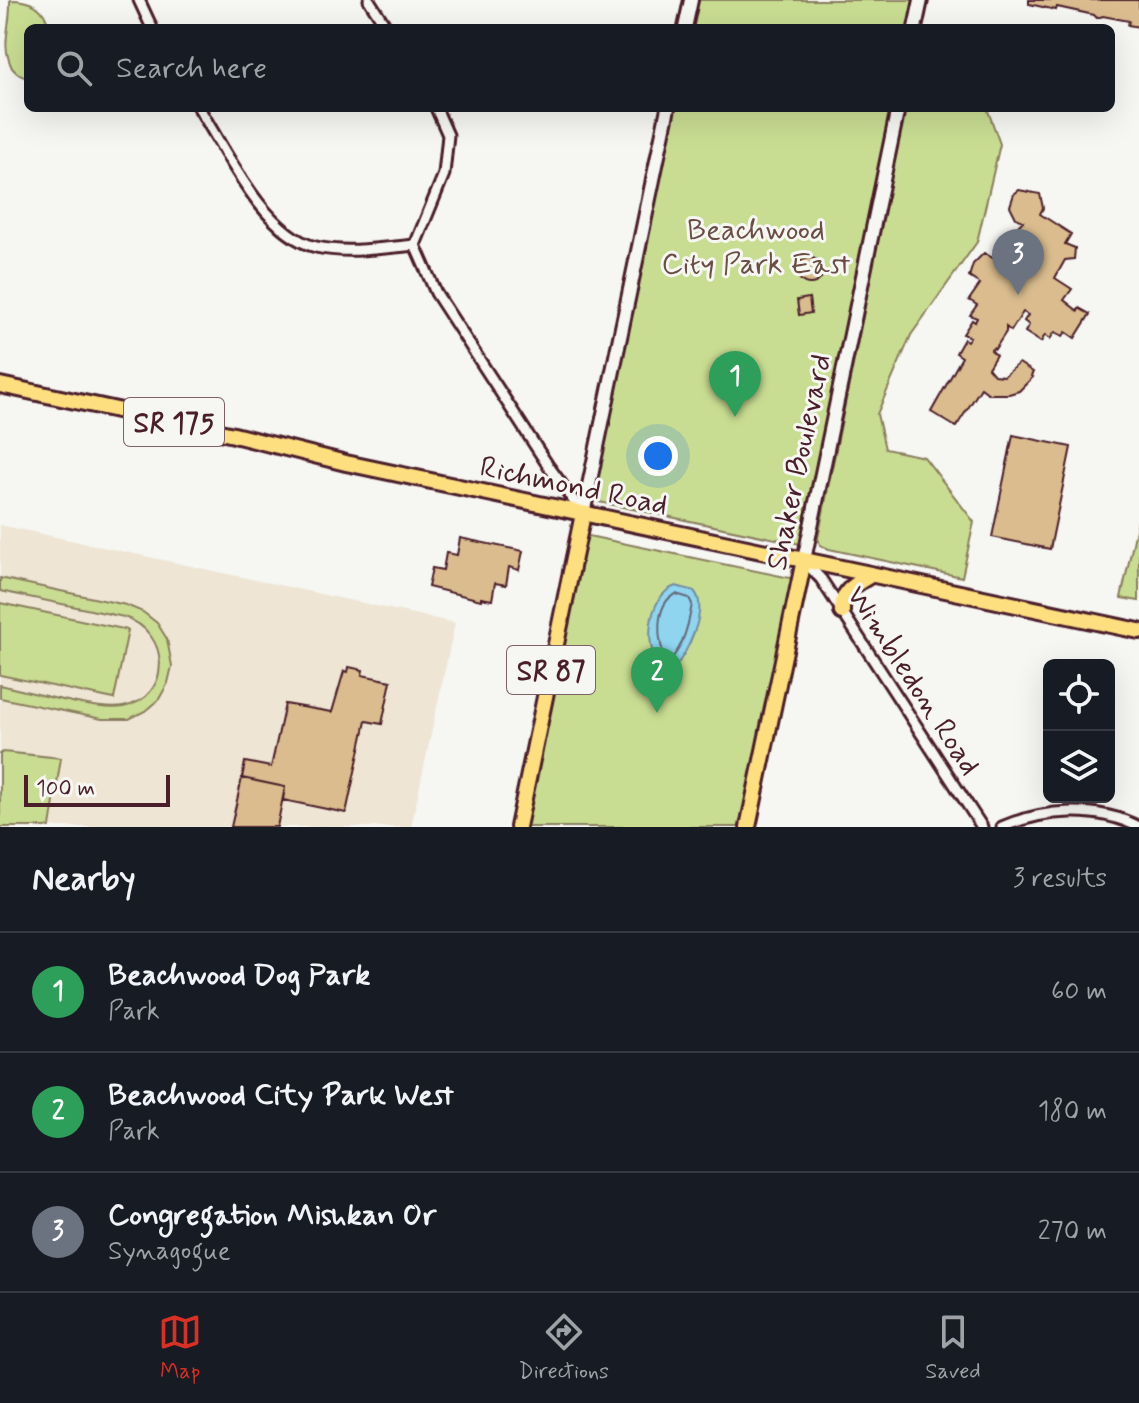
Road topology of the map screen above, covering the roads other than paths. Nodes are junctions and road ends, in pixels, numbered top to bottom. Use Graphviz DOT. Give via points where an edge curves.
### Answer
graph roads {
  1 [pos="139,0"];
  2 [pos="369,0"];
  3 [pos="691,0"];
  4 [pos="921,0"];
  5 [pos="150,24"];
  6 [pos="384,24"];
  7 [pos="686,24"];
  8 [pos="916,24"];
  9 [pos="201,112"];
  10 [pos="438,112"];
  11 [pos="667,112"];
  12 [pos="897,112"];
  13 [pos="415,245"];
  14 [pos="0,385"];
  15 [pos="583,514"];
  16 [pos="804,560"];
  17 [pos="871,575"];
  18 [pos="842,612"];
  19 [pos="1139,631"];
  20 [pos="518,827"];
  21 [pos="748,827"];
  22 [pos="982,827"];
  23 [pos="1002,827"];
  24 [pos="1139,827"];
  1 -- 5 [label="street"];
  2 -- 6 [label="street"];
  3 -- 7 [label="main road"];
  4 -- 8 [label="main road"];
  9 -- 13 [label="street" via="258,203 288,234 338,250"];
  10 -- 13 [label="street" via="448,135 444,174"];
  11 -- 15 [label="main road"];
  12 -- 16 [label="main road, Shaker Boulevard"];
  13 -- 15 [label="street" via="436,293"];
  14 -- 15 [label="main road, Richmond Road / SR 175"];
  15 -- 16 [label="main road, Richmond Road"];
  15 -- 20 [label="main road, SR 87"];
  16 -- 17 [label="main road, Richmond Road"];
  16 -- 18 [label="street, Wimbledon Road"];
  16 -- 21 [label="main road, Shaker Boulevard"];
  17 -- 18 [label="main road" via="847,591"];
  17 -- 19 [label="main road, Richmond Road"];
  18 -- 22 [label="street, Wimbledon Road"];
  23 -- 24 [label="street" via="1048,812 1081,813"];
}
